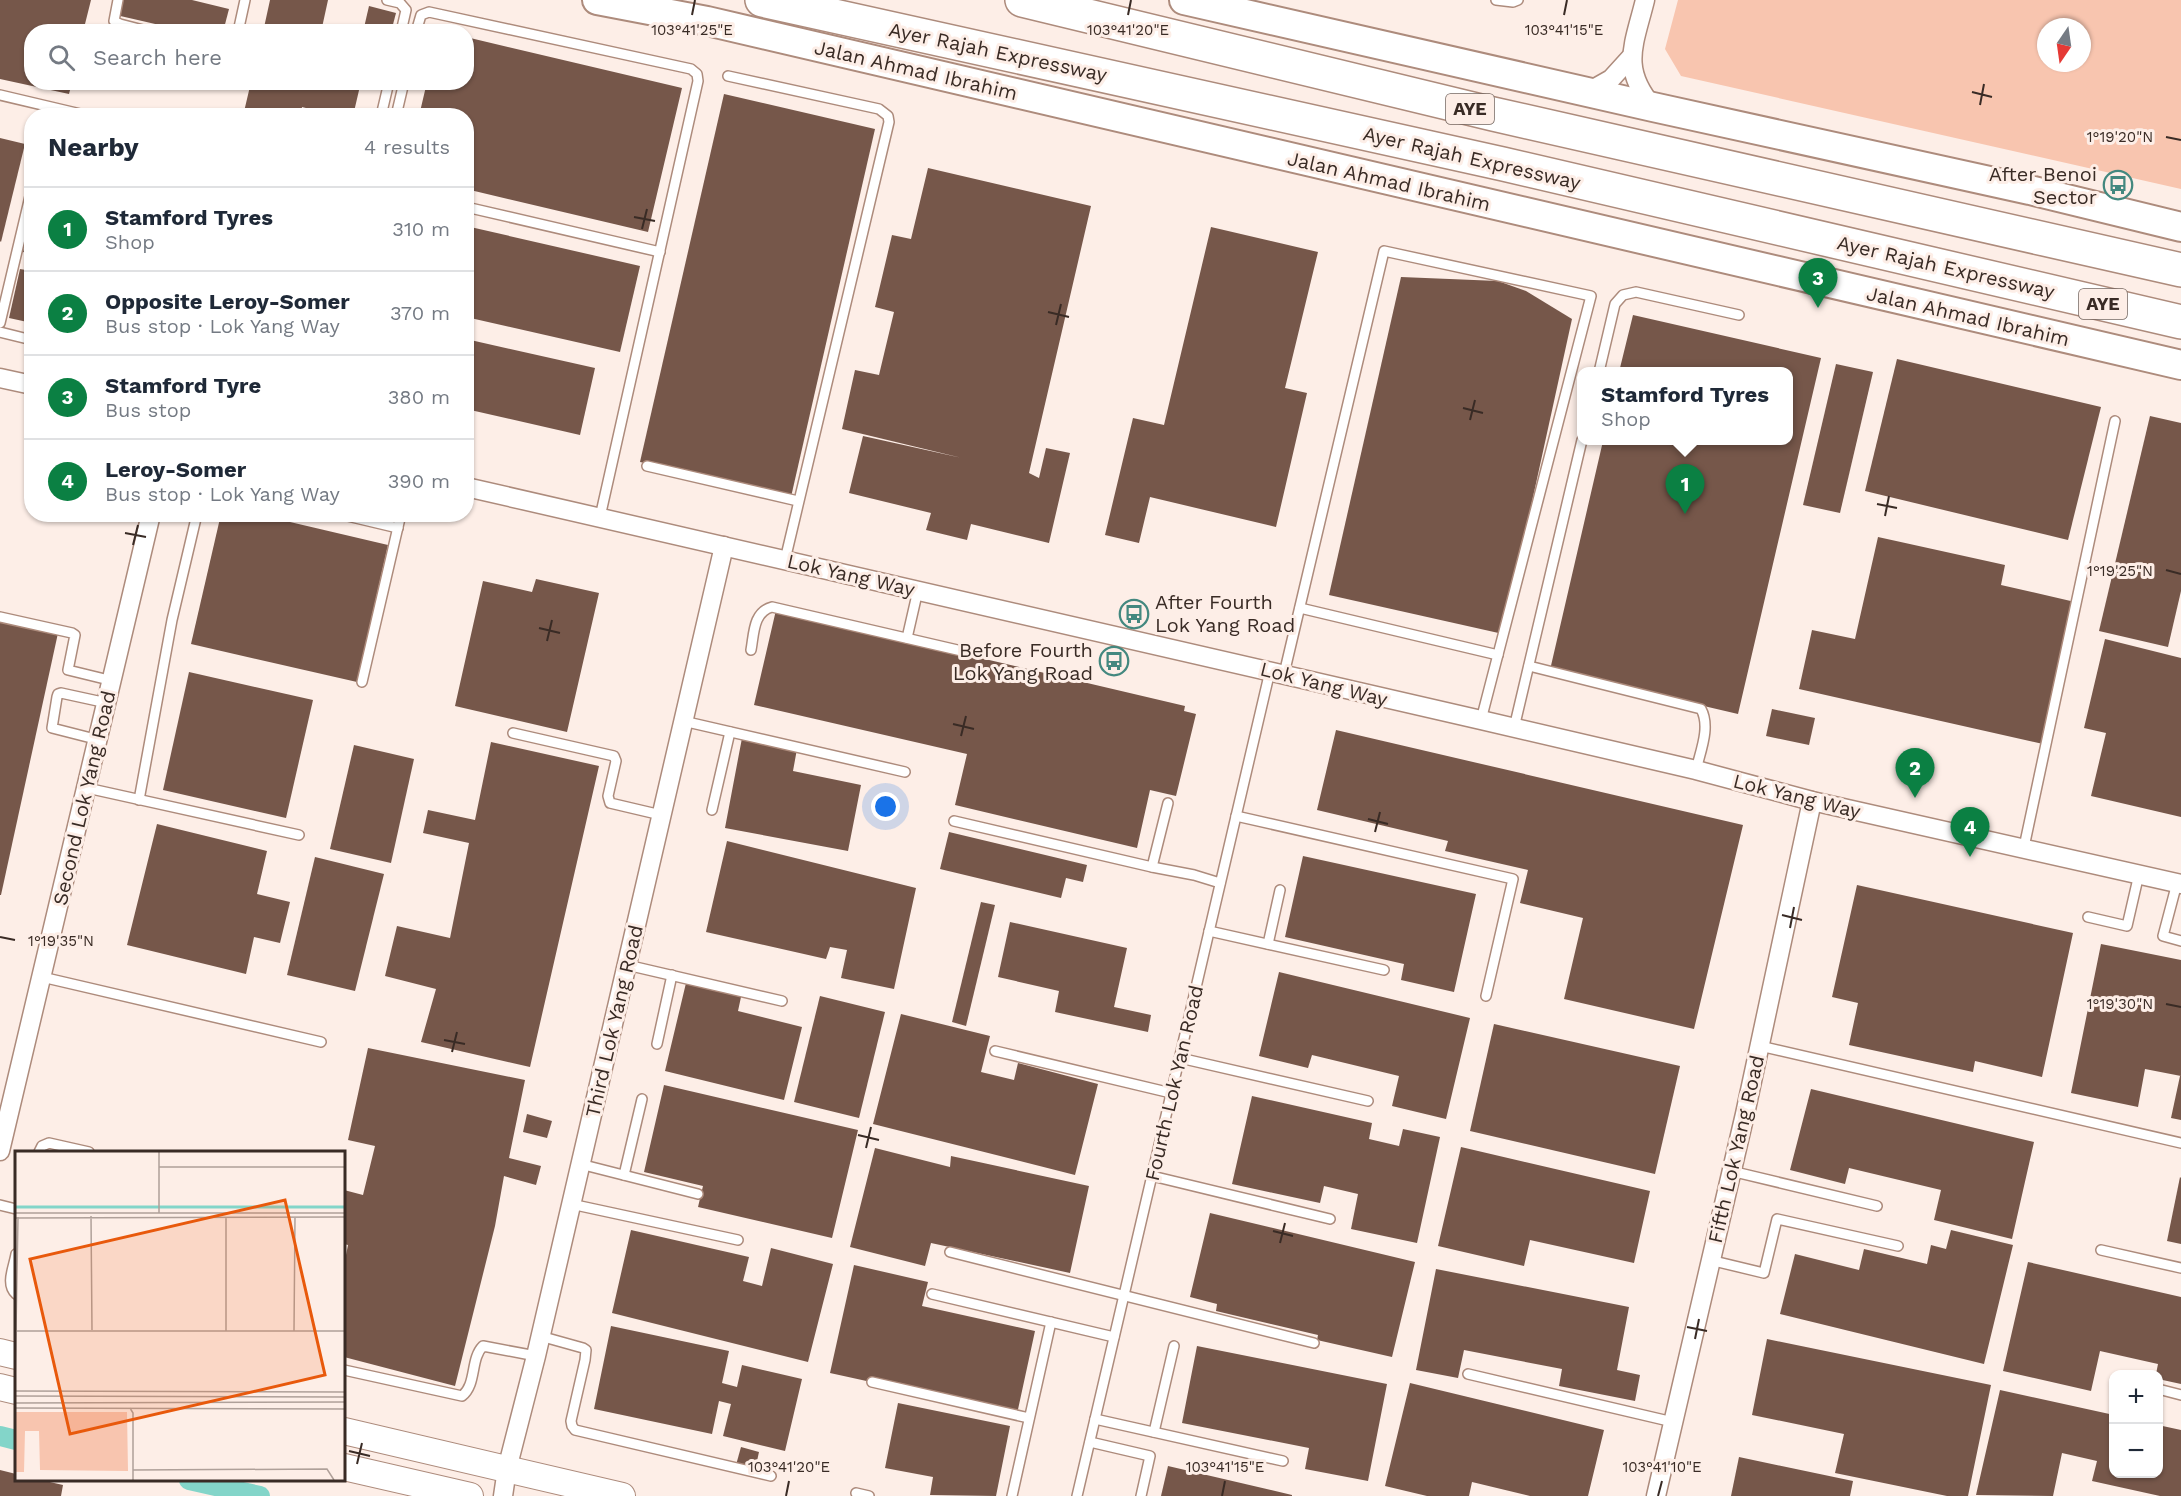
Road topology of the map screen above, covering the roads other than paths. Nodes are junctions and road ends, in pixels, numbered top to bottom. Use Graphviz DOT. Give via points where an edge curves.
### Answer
graph roads {
  1 [pos="118,0"];
  2 [pos="245,0"];
  3 [pos="387,0"];
  4 [pos="597,0"];
  5 [pos="762,0"];
  6 [pos="1022,0"];
  7 [pos="1184,0"];
  8 [pos="1496,0"];
  9 [pos="1518,0"];
  10 [pos="1645,0"];
  11 [pos="120,24"];
  12 [pos="240,24"];
  13 [pos="403,24"];
  14 [pos="418,24"];
  15 [pos="1631,57"];
  16 [pos="728,76"];
  17 [pos="387,90"];
  18 [pos="402,90"];
  19 [pos="1588,92"];
  20 [pos="0,95"];
  21 [pos="1653,107"];
  22 [pos="40,108"];
  23 [pos="383,108"];
  24 [pos="398,108"];
  25 [pos="474,209"];
  26 [pos="24,220"];
  27 [pos="2181,227"];
  28 [pos="660,252"];
  29 [pos="2181,270"];
  30 [pos="1739,315"];
  31 [pos="2181,322"];
  32 [pos="0,323"];
  33 [pos="0,332"];
  34 [pos="24,338"];
  35 [pos="2181,365"];
  36 [pos="1600,367"];
  37 [pos="0,378"];
  38 [pos="24,383"];
  39 [pos="2115,421"];
  40 [pos="1581,445"];
  41 [pos="647,466"];
  42 [pos="474,489"];
  43 [pos="798,501"];
  44 [pos="600,517"];
  45 [pos="149,522"];
  46 [pos="195,522"];
  47 [pos="373,522"];
  48 [pos="399,522"];
  49 [pos="398,528"];
  50 [pos="724,546"];
  51 [pos="785,560"];
  52 [pos="918,590"];
  53 [pos="1300,608"];
  54 [pos="0,617"];
  55 [pos="907,638"];
  56 [pos="751,650"];
  57 [pos="966,652"];
  58 [pos="1498,655"];
  59 [pos="1529,666"];
  60 [pos="1277,673"];
  61 [pos="112,681"];
  62 [pos="362,682"];
  63 [pos="107,703"];
  64 [pos="1481,720"];
  65 [pos="683,721"];
  66 [pos="1514,728"];
  67 [pos="730,732"];
  68 [pos="513,733"];
  69 [pos="99,740"];
  70 [pos="1696,770"];
  71 [pos="905,772"];
  72 [pos="87,788"];
  73 [pos="139,800"];
  74 [pos="1812,801"];
  75 [pos="1168,803"];
  76 [pos="712,810"];
  77 [pos="661,815"];
  78 [pos="1236,816"];
  79 [pos="954,821"];
  80 [pos="299,835"];
  81 [pos="2024,847"];
  82 [pos="1152,867"];
  83 [pos="2139,874"];
  84 [pos="1220,883"];
  85 [pos="2179,883"];
  86 [pos="1280,890"];
  87 [pos="2088,917"];
  88 [pos="1209,930"];
  89 [pos="2181,941"];
  90 [pos="1268,944"];
  91 [pos="627,965"];
  92 [pos="1384,970"];
  93 [pos="672,975"];
  94 [pos="42,977"];
  95 [pos="1486,996"];
  96 [pos="782,1001"];
  97 [pos="321,1042"];
  98 [pos="657,1044"];
  99 [pos="1760,1046"];
  100 [pos="995,1052"];
  101 [pos="1180,1058"];
  102 [pos="1171,1093"];
  103 [pos="642,1099"];
  104 [pos="1368,1101"];
  105 [pos="2181,1143"];
  106 [pos="0,1151"];
  107 [pos="40,1151"];
  108 [pos="85,1151"];
  109 [pos="580,1164"];
  110 [pos="1731,1171"];
  111 [pos="624,1175"];
  112 [pos="1152,1176"];
  113 [pos="698,1194"];
  114 [pos="571,1204"];
  115 [pos="0,1205"];
  116 [pos="1877,1206"];
  117 [pos="15,1209"];
  118 [pos="1330,1219"];
  119 [pos="738,1240"];
  120 [pos="1898,1246"];
  121 [pos="2101,1250"];
  122 [pos="950,1252"];
  123 [pos="15,1258"];
  124 [pos="1710,1260"];
  125 [pos="2181,1268"];
  126 [pos="15,1293"];
  127 [pos="932,1294"];
  128 [pos="1124,1296"];
  129 [pos="1051,1322"];
  130 [pos="540,1336"];
  131 [pos="1114,1337"];
  132 [pos="1314,1343"];
  133 [pos="1174,1346"];
  134 [pos="0,1352"];
  135 [pos="15,1356"];
  136 [pos="536,1356"];
  137 [pos="345,1370"];
  138 [pos="1468,1374"];
  139 [pos="872,1382"];
  140 [pos="0,1388"];
  141 [pos="2163,1390"];
  142 [pos="15,1391"];
  143 [pos="2181,1395"];
  144 [pos="1029,1418"];
  145 [pos="1095,1419"];
  146 [pos="1673,1422"];
  147 [pos="345,1431"];
  148 [pos="1154,1432"];
  149 [pos="1090,1442"];
  150 [pos="1283,1461"];
  151 [pos="345,1467"];
  152 [pos="507,1469"];
  153 [pos="771,1476"];
  154 [pos="856,1493"];
  155 [pos="470,1496"];
  156 [pos="503,1496"];
  157 [pos="622,1496"];
  158 [pos="869,1496"];
  159 [pos="1012,1496"];
  160 [pos="1077,1496"];
  161 [pos="1141,1496"];
  162 [pos="1656,1496"];
  1 -- 11 [label="lane" via="114,21"];
  2 -- 12 [label="lane"];
  3 -- 13 [label="lane" via="404,6"];
  4 -- 35 [label="main road, Jalan Ahmad Ibrahim" via="707,21"];
  5 -- 31 [label="highway, Ayer Rajah Expressway / AYE" via="1491,162"];
  6 -- 29 [label="highway, AYE" via="1504,117"];
  7 -- 19 [label="main road"];
  8 -- 9 [label="lane"];
  10 -- 15 [label="street"];
  14 -- 28 [label="lane" via="421,15 429,12 695,71 698,81"];
  15 -- 19 [label="street" via="1611,79"];
  15 -- 21 [label="street" via="1637,84"];
  16 -- 43 [label="lane" via="879,109 889,122"];
  17 -- 23 [label="lane"];
  18 -- 24 [label="lane"];
  19 -- 21 [label="main road"];
  20 -- 22 [label="lane"];
  21 -- 27 [label="main road"];
  25 -- 28 [label="lane"];
  26 -- 32 [label="lane"];
  28 -- 44 [label="lane"];
  30 -- 36 [label="lane" via="1636,292 1623,295 1615,304"];
  33 -- 34 [label="lane"];
  37 -- 38 [label="street"];
  39 -- 81 [label="lane"];
  40 -- 59 [label="lane"];
  41 -- 43 [label="lane"];
  42 -- 44 [label="street, Lok Yang Way"];
  43 -- 51 [label="lane"];
  44 -- 50 [label="street, Lok Yang Way"];
  45 -- 61 [label="street, Second Lok Yang Road"];
  46 -- 73 [label="lane" via="172,620"];
  47 -- 49 [label="lane"];
  48 -- 49 [label="lane"];
  49 -- 62 [label="lane"];
  50 -- 51 [label="street, Lok Yang Way"];
  50 -- 65 [label="street, Third Lok Yang Road"];
  51 -- 52 [label="street, Lok Yang Way"];
  52 -- 55 [label="lane"];
  52 -- 60 [label="street, Lok Yang Way"];
  53 -- 58 [label="lane"];
  53 -- 58 [label="lane, Fourth Lok Yan Road" via="1384,251 1591,296"];
  53 -- 60 [label="lane, Fourth Lok Yan Road"];
  54 -- 61 [label="lane" via="72,633 75,635 68,670"];
  55 -- 56 [label="lane" via="769,607 758,616"];
  55 -- 57 [label="lane"];
  58 -- 64 [label="lane"];
  59 -- 66 [label="lane"];
  59 -- 70 [label="lane" via="1701,709 1705,727"];
  60 -- 64 [label="street, Lok Yang Way"];
  60 -- 78 [label="lane, Fourth Lok Yan Road"];
  61 -- 63 [label="street, Second Lok Yang Road"];
  63 -- 69 [label="street, Second Lok Yang Road"];
  63 -- 69 [label="lane" via="61,693 57,697 52,728"];
  64 -- 66 [label="street, Lok Yang Way"];
  65 -- 67 [label="lane"];
  65 -- 77 [label="street, Third Lok Yang Road"];
  66 -- 70 [label="street, Lok Yang Way"];
  67 -- 71 [label="lane"];
  67 -- 76 [label="lane"];
  68 -- 77 [label="lane" via="614,756 610,803"];
  69 -- 72 [label="street, Second Lok Yang Road"];
  70 -- 74 [label="street, Lok Yang Way"];
  72 -- 73 [label="lane"];
  72 -- 94 [label="street, Second Lok Yang Road"];
  73 -- 80 [label="lane"];
  74 -- 81 [label="street, Lok Yang Way"];
  74 -- 99 [label="street, Fifth Lok Yang Road"];
  75 -- 82 [label="lane"];
  77 -- 91 [label="street, Third Lok Yang Road"];
  78 -- 84 [label="lane, Fourth Lok Yan Road"];
  78 -- 95 [label="lane" via="1513,879"];
  79 -- 82 [label="lane"];
  81 -- 83 [label="street, Lok Yang Way"];
  82 -- 84 [label="lane"];
  83 -- 85 [label="street, Lok Yang Way"];
  83 -- 87 [label="lane" via="2127,926"];
  84 -- 88 [label="lane, Fourth Lok Yan Road"];
  85 -- 89 [label="lane" via="2163,936"];
  86 -- 90 [label="lane"];
  88 -- 90 [label="lane"];
  88 -- 101 [label="lane, Fourth Lok Yan Road"];
  90 -- 92 [label="lane"];
  91 -- 93 [label="lane"];
  91 -- 109 [label="street, Third Lok Yang Road"];
  93 -- 96 [label="lane"];
  93 -- 98 [label="lane"];
  94 -- 97 [label="lane"];
  94 -- 106 [label="street, Second Lok Yang Road"];
  99 -- 105 [label="lane"];
  99 -- 110 [label="street, Fifth Lok Yang Road"];
  100 -- 102 [label="lane"];
  101 -- 102 [label="lane, Fourth Lok Yan Road"];
  101 -- 104 [label="lane"];
  102 -- 112 [label="lane, Fourth Lok Yan Road"];
  103 -- 111 [label="lane"];
  107 -- 108 [label="lane" via="49,1143"];
  109 -- 111 [label="lane"];
  109 -- 114 [label="street, Third Lok Yang Road"];
  110 -- 116 [label="lane"];
  110 -- 124 [label="street, Fifth Lok Yang Road"];
  111 -- 113 [label="lane"];
  112 -- 118 [label="lane"];
  112 -- 128 [label="lane, Fourth Lok Yan Road"];
  114 -- 119 [label="lane"];
  114 -- 130 [label="street, Third Lok Yang Road"];
  115 -- 117 [label="lane"];
  120 -- 124 [label="lane" via="1777,1219 1764,1273"];
  121 -- 125 [label="lane"];
  122 -- 128 [label="lane"];
  123 -- 126 [label="lane" via="10,1281"];
  124 -- 146 [label="street, Fifth Lok Yang Road"];
  127 -- 129 [label="lane"];
  128 -- 131 [label="lane, Fourth Lok Yan Road"];
  128 -- 132 [label="lane"];
  129 -- 131 [label="lane"];
  129 -- 144 [label="lane"];
  130 -- 136 [label="street, Third Lok Yang Road"];
  130 -- 153 [label="lane" via="586,1350 571,1421 575,1430"];
  131 -- 145 [label="lane, Fourth Lok Yan Road"];
  133 -- 148 [label="lane"];
  134 -- 135 [label="main road"];
  136 -- 137 [label="lane" via="483,1346 477,1353 469,1388 462,1396"];
  136 -- 152 [label="street, Third Lok Yang Road"];
  138 -- 146 [label="lane"];
  139 -- 144 [label="lane"];
  140 -- 142 [label="main road"];
  141 -- 143 [label="lane"];
  144 -- 159 [label="lane"];
  145 -- 148 [label="lane"];
  145 -- 149 [label="lane, Fourth Lok Yan Road"];
  146 -- 162 [label="street, Fifth Lok Yang Road"];
  147 -- 152 [label="main road"];
  148 -- 150 [label="lane"];
  149 -- 160 [label="lane, Fourth Lok Yan Road"];
  149 -- 161 [label="lane" via="1150,1456"];
  151 -- 155 [label="main road"];
  152 -- 156 [label="street, Third Lok Yang Road"];
  152 -- 157 [label="main road"];
  154 -- 158 [label="lane"];
}
